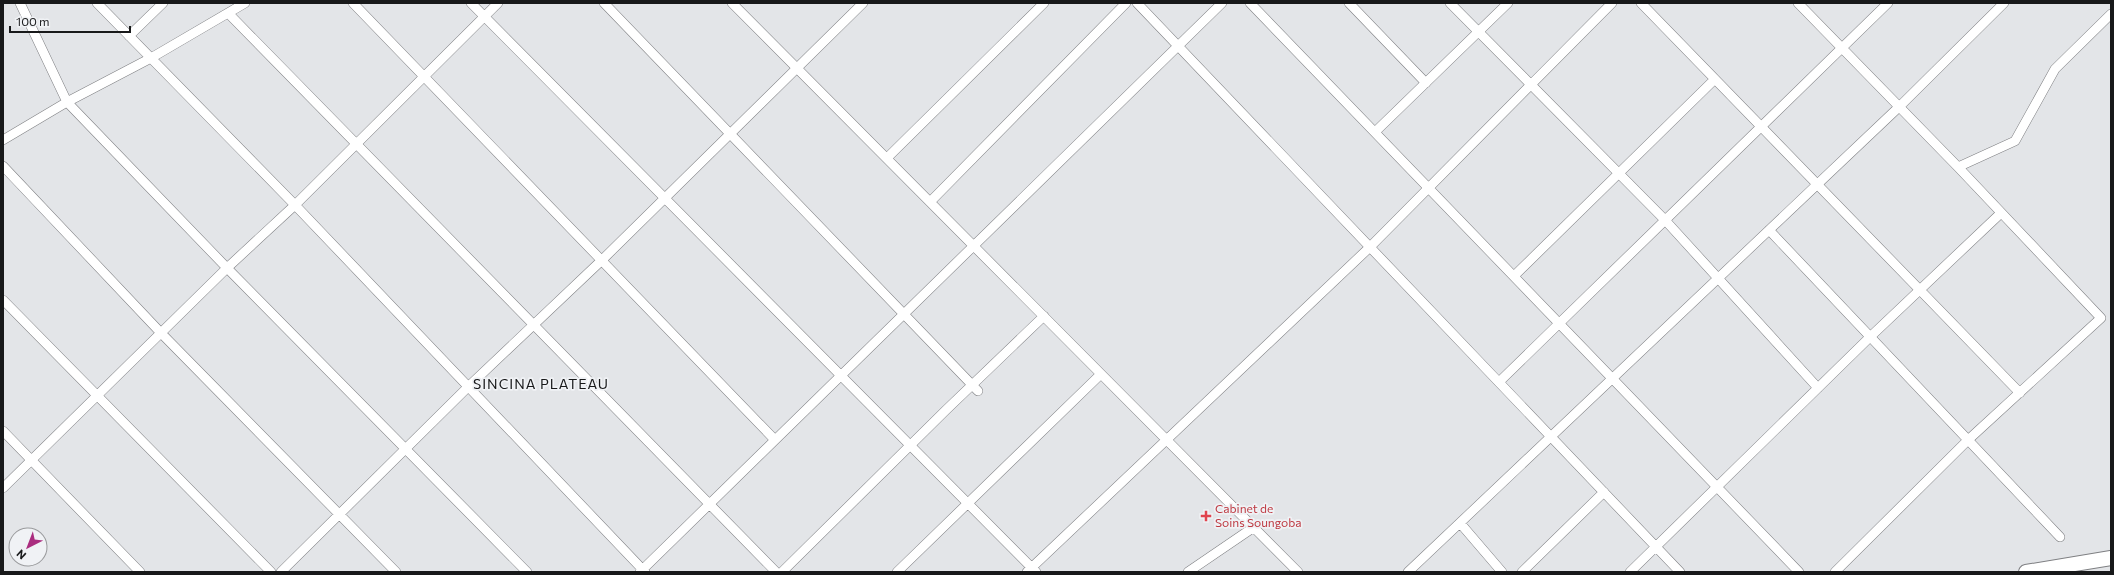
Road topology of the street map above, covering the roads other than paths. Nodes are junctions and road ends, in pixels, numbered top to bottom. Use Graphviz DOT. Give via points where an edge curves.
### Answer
graph roads {
  1 [pos="20,3"];
  2 [pos="97,3"];
  3 [pos="163,3"];
  4 [pos="245,3"];
  5 [pos="353,3"];
  6 [pos="471,3"];
  7 [pos="498,3"];
  8 [pos="604,3"];
  9 [pos="733,3"];
  10 [pos="863,3"];
  11 [pos="1044,3"];
  12 [pos="1126,3"];
  13 [pos="1137,3"];
  14 [pos="1222,3"];
  15 [pos="1250,3"];
  16 [pos="1349,3"];
  17 [pos="1450,3"];
  18 [pos="1508,3"];
  19 [pos="1612,3"];
  20 [pos="1641,3"];
  21 [pos="1798,3"];
  22 [pos="1888,3"];
  23 [pos="2004,3"];
  24 [pos="228,13"];
  25 [pos="2111,14"];
  26 [pos="484,16"];
  27 [pos="1478,32"];
  28 [pos="129,36"];
  29 [pos="1178,46"];
  30 [pos="1842,48"];
  31 [pos="151,58"];
  32 [pos="797,68"];
  33 [pos="424,76"];
  34 [pos="1715,79"];
  35 [pos="1426,83"];
  36 [pos="1530,85"];
  37 [pos="67,102"];
  38 [pos="1900,106"];
  39 [pos="1762,126"];
  40 [pos="1375,132"];
  41 [pos="730,133"];
  42 [pos="3,140"];
  43 [pos="355,143"];
  44 [pos="887,158"];
  45 [pos="3,166"];
  46 [pos="1958,167"];
  47 [pos="1618,174"];
  48 [pos="1818,184"];
  49 [pos="1429,187"];
  50 [pos="664,198"];
  51 [pos="930,202"];
  52 [pos="295,205"];
  53 [pos="2001,213"];
  54 [pos="1665,220"];
  55 [pos="1769,230"];
  56 [pos="974,246"];
  57 [pos="1370,247"];
  58 [pos="602,260"];
  59 [pos="227,268"];
  60 [pos="1514,276"];
  61 [pos="1718,278"];
  62 [pos="1920,289"];
  63 [pos="3,300"];
  64 [pos="905,314"];
  65 [pos="1044,316"];
  66 [pos="1560,322"];
  67 [pos="534,325"];
  68 [pos="161,334"];
  69 [pos="1870,337"];
  70 [pos="1101,374"];
  71 [pos="841,376"];
  72 [pos="1613,378"];
  73 [pos="1499,382"];
  74 [pos="469,386"];
  75 [pos="976,388"];
  76 [pos="1818,388"];
  77 [pos="2020,393"];
  78 [pos="97,396"];
  79 [pos="3,431"];
  80 [pos="1551,437"];
  81 [pos="775,440"];
  82 [pos="1167,440"];
  83 [pos="1968,440"];
  84 [pos="911,446"];
  85 [pos="406,449"];
  86 [pos="32,461"];
  87 [pos="1718,486"];
  88 [pos="3,488"];
  89 [pos="1604,492"];
  90 [pos="968,503"];
  91 [pos="709,504"];
  92 [pos="340,514"];
  93 [pos="1460,523"];
  94 [pos="1254,527"];
  95 [pos="2060,537"];
  96 [pos="1656,547"];
  97 [pos="2111,558"];
  98 [pos="2058,569"];
  99 [pos="1032,570"];
  100 [pos="643,571"];
  101 [pos="140,572"];
  102 [pos="271,572"];
  103 [pos="281,572"];
  104 [pos="396,572"];
  105 [pos="527,572"];
  106 [pos="776,572"];
  107 [pos="782,572"];
  108 [pos="897,572"];
  109 [pos="1188,572"];
  110 [pos="1298,572"];
  111 [pos="1408,572"];
  112 [pos="1502,572"];
  113 [pos="1522,572"];
  114 [pos="1630,572"];
  115 [pos="1680,572"];
  116 [pos="1799,572"];
  117 [pos="1835,572"];
  118 [pos="2026,572"];
  1 -- 37 [label="street"];
  2 -- 28 [label="street"];
  3 -- 28 [label="street"];
  4 -- 24 [label="street"];
  5 -- 33 [label="street"];
  6 -- 26 [label="street"];
  7 -- 26 [label="street"];
  8 -- 41 [label="street"];
  9 -- 32 [label="street"];
  10 -- 32 [label="street"];
  11 -- 44 [label="street"];
  12 -- 51 [label="street"];
  13 -- 29 [label="street"];
  14 -- 29 [label="street"];
  15 -- 40 [label="street"];
  16 -- 35 [label="street"];
  17 -- 27 [label="street"];
  18 -- 27 [label="street"];
  19 -- 36 [label="street"];
  20 -- 34 [label="street"];
  21 -- 30 [label="street"];
  22 -- 30 [label="street"];
  23 -- 38 [label="street"];
  24 -- 31 [label="street"];
  24 -- 43 [label="street"];
  25 -- 46 [label="street" via="2055,70 2016,141"];
  26 -- 33 [label="street"];
  26 -- 50 [label="street"];
  27 -- 35 [label="street"];
  27 -- 36 [label="street"];
  28 -- 31 [label="street"];
  29 -- 56 [label="street"];
  29 -- 57 [label="street"];
  30 -- 38 [label="street"];
  30 -- 39 [label="street"];
  31 -- 37 [label="street"];
  31 -- 52 [label="street"];
  32 -- 41 [label="street"];
  32 -- 44 [label="street"];
  33 -- 43 [label="street"];
  33 -- 58 [label="street"];
  34 -- 39 [label="street"];
  34 -- 47 [label="street"];
  35 -- 40 [label="street"];
  36 -- 47 [label="street"];
  36 -- 49 [label="street"];
  37 -- 42 [label="street"];
  37 -- 59 [label="street"];
  38 -- 46 [label="street"];
  38 -- 48 [label="street"];
  39 -- 48 [label="street"];
  39 -- 54 [label="street"];
  40 -- 49 [label="street"];
  41 -- 50 [label="street"];
  41 -- 64 [label="street"];
  43 -- 52 [label="street"];
  43 -- 67 [label="street"];
  44 -- 51 [label="street"];
  45 -- 68 [label="street"];
  46 -- 53 [label="street"];
  47 -- 54 [label="street"];
  47 -- 60 [label="street"];
  48 -- 55 [label="street"];
  48 -- 62 [label="street"];
  49 -- 57 [label="street"];
  49 -- 60 [label="street"];
  50 -- 58 [label="street"];
  50 -- 71 [label="street"];
  51 -- 56 [label="street"];
  52 -- 59 [label="street"];
  52 -- 74 [label="street"];
  53 -- 62 [label="street"];
  53 -- 77 [label="street" via="2100,318"];
  54 -- 61 [label="street"];
  54 -- 66 [label="street"];
  55 -- 61 [label="street"];
  55 -- 69 [label="street"];
  56 -- 64 [label="street"];
  56 -- 65 [label="street"];
  57 -- 73 [label="street"];
  57 -- 82 [label="street"];
  58 -- 67 [label="street"];
  58 -- 81 [label="street"];
  59 -- 68 [label="street"];
  59 -- 85 [label="street"];
  60 -- 66 [label="street"];
  61 -- 72 [label="street"];
  61 -- 76 [label="street"];
  62 -- 69 [label="street"];
  62 -- 77 [label="street"];
  63 -- 78 [label="street"];
  64 -- 71 [label="street"];
  64 -- 75 [label="street"];
  65 -- 70 [label="street"];
  65 -- 75 [label="street"];
  66 -- 72 [label="street"];
  66 -- 73 [label="street"];
  67 -- 74 [label="street"];
  67 -- 91 [label="street"];
  68 -- 78 [label="street"];
  68 -- 92 [label="street"];
  69 -- 76 [label="street"];
  69 -- 83 [label="street"];
  70 -- 82 [label="street"];
  70 -- 90 [label="street"];
  71 -- 81 [label="street"];
  71 -- 84 [label="street"];
  72 -- 80 [label="street"];
  72 -- 87 [label="street"];
  73 -- 80 [label="street"];
  74 -- 85 [label="street"];
  74 -- 100 [label="street"];
  75 -- 84 [label="street"];
  76 -- 87 [label="street"];
  77 -- 83 [label="street"];
  78 -- 86 [label="street"];
  78 -- 102 [label="street"];
  79 -- 86 [label="street"];
  80 -- 89 [label="street"];
  80 -- 93 [label="street"];
  81 -- 91 [label="street"];
  82 -- 94 [label="street"];
  82 -- 99 [label="street"];
  83 -- 95 [label="street"];
  83 -- 117 [label="street"];
  84 -- 90 [label="street"];
  84 -- 107 [label="street"];
  85 -- 92 [label="street"];
  85 -- 105 [label="street"];
  86 -- 88 [label="street"];
  86 -- 101 [label="street"];
  87 -- 96 [label="street"];
  87 -- 116 [label="street"];
  89 -- 96 [label="street"];
  89 -- 113 [label="street"];
  90 -- 99 [label="street"];
  90 -- 108 [label="street"];
  91 -- 100 [label="street"];
  91 -- 106 [label="street"];
  92 -- 103 [label="street"];
  92 -- 104 [label="street"];
  93 -- 111 [label="street"];
  93 -- 112 [label="street"];
  94 -- 109 [label="street"];
  94 -- 110 [label="street"];
  96 -- 114 [label="street"];
  96 -- 115 [label="street"];
  97 -- 98 [label="main road"];
  98 -- 118 [label="main road"];
}
